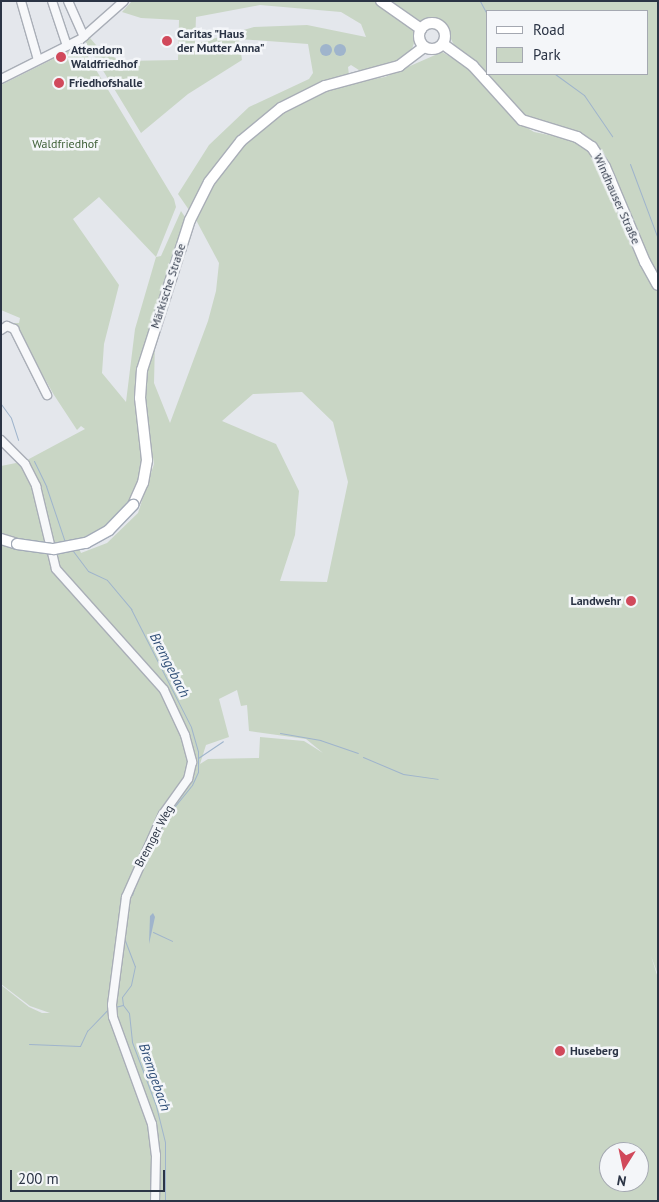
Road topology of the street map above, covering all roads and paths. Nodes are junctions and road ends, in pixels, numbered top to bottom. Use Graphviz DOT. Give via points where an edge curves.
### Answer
graph roads {
  1 [pos="21,1"];
  2 [pos="52,1"];
  3 [pos="68,1"];
  4 [pos="114,1"];
  5 [pos="124,1"];
  6 [pos="382,1"];
  7 [pos="118,9"];
  8 [pos="421,29"];
  9 [pos="84,37"];
  10 [pos="443,44"];
  11 [pos="67,46"];
  12 [pos="424,47"];
  13 [pos="38,60"];
  14 [pos="1,79"];
  15 [pos="658,285"];
  16 [pos="1,330"];
  17 [pos="47,395"];
  18 [pos="1,440"];
  19 [pos="1,539"];
  20 [pos="155,1201"];
  1 -- 13 [label="street"];
  2 -- 11 [label="street"];
  3 -- 9 [label="street"];
  4 -- 7 [label="street"];
  5 -- 7 [label="street"];
  6 -- 8 [label="main road"];
  7 -- 9 [label="street"];
  8 -- 10 [label="main road, Windhauser Straße" via="429,24 438,25 444,32"];
  8 -- 12 [label="main road" via="419,39"];
  9 -- 11 [label="street"];
  10 -- 12 [label="main road" via="436,49"];
  10 -- 15 [label="main road, Windhauser Straße" via="473,66 522,120 577,137 598,153 644,262"];
  11 -- 13 [label="street"];
  12 -- 19 [label="main road, Märkische Straße, bridge" via="399,66 325,86 281,108 241,141 209,182 190,220 142,370 140,398 147,460 143,483 133,504 114,526 86,543 54,549"];
  13 -- 14 [label="street"];
  16 -- 17 [label="street" via="7,326 14,329"];
  18 -- 20 [label="street, Bremger Weg" via="26,464 36,486 56,568 164,690 185,735 192,762 188,779 163,814 126,896 112,1005 113,1017 152,1124 156,1155"];
}
